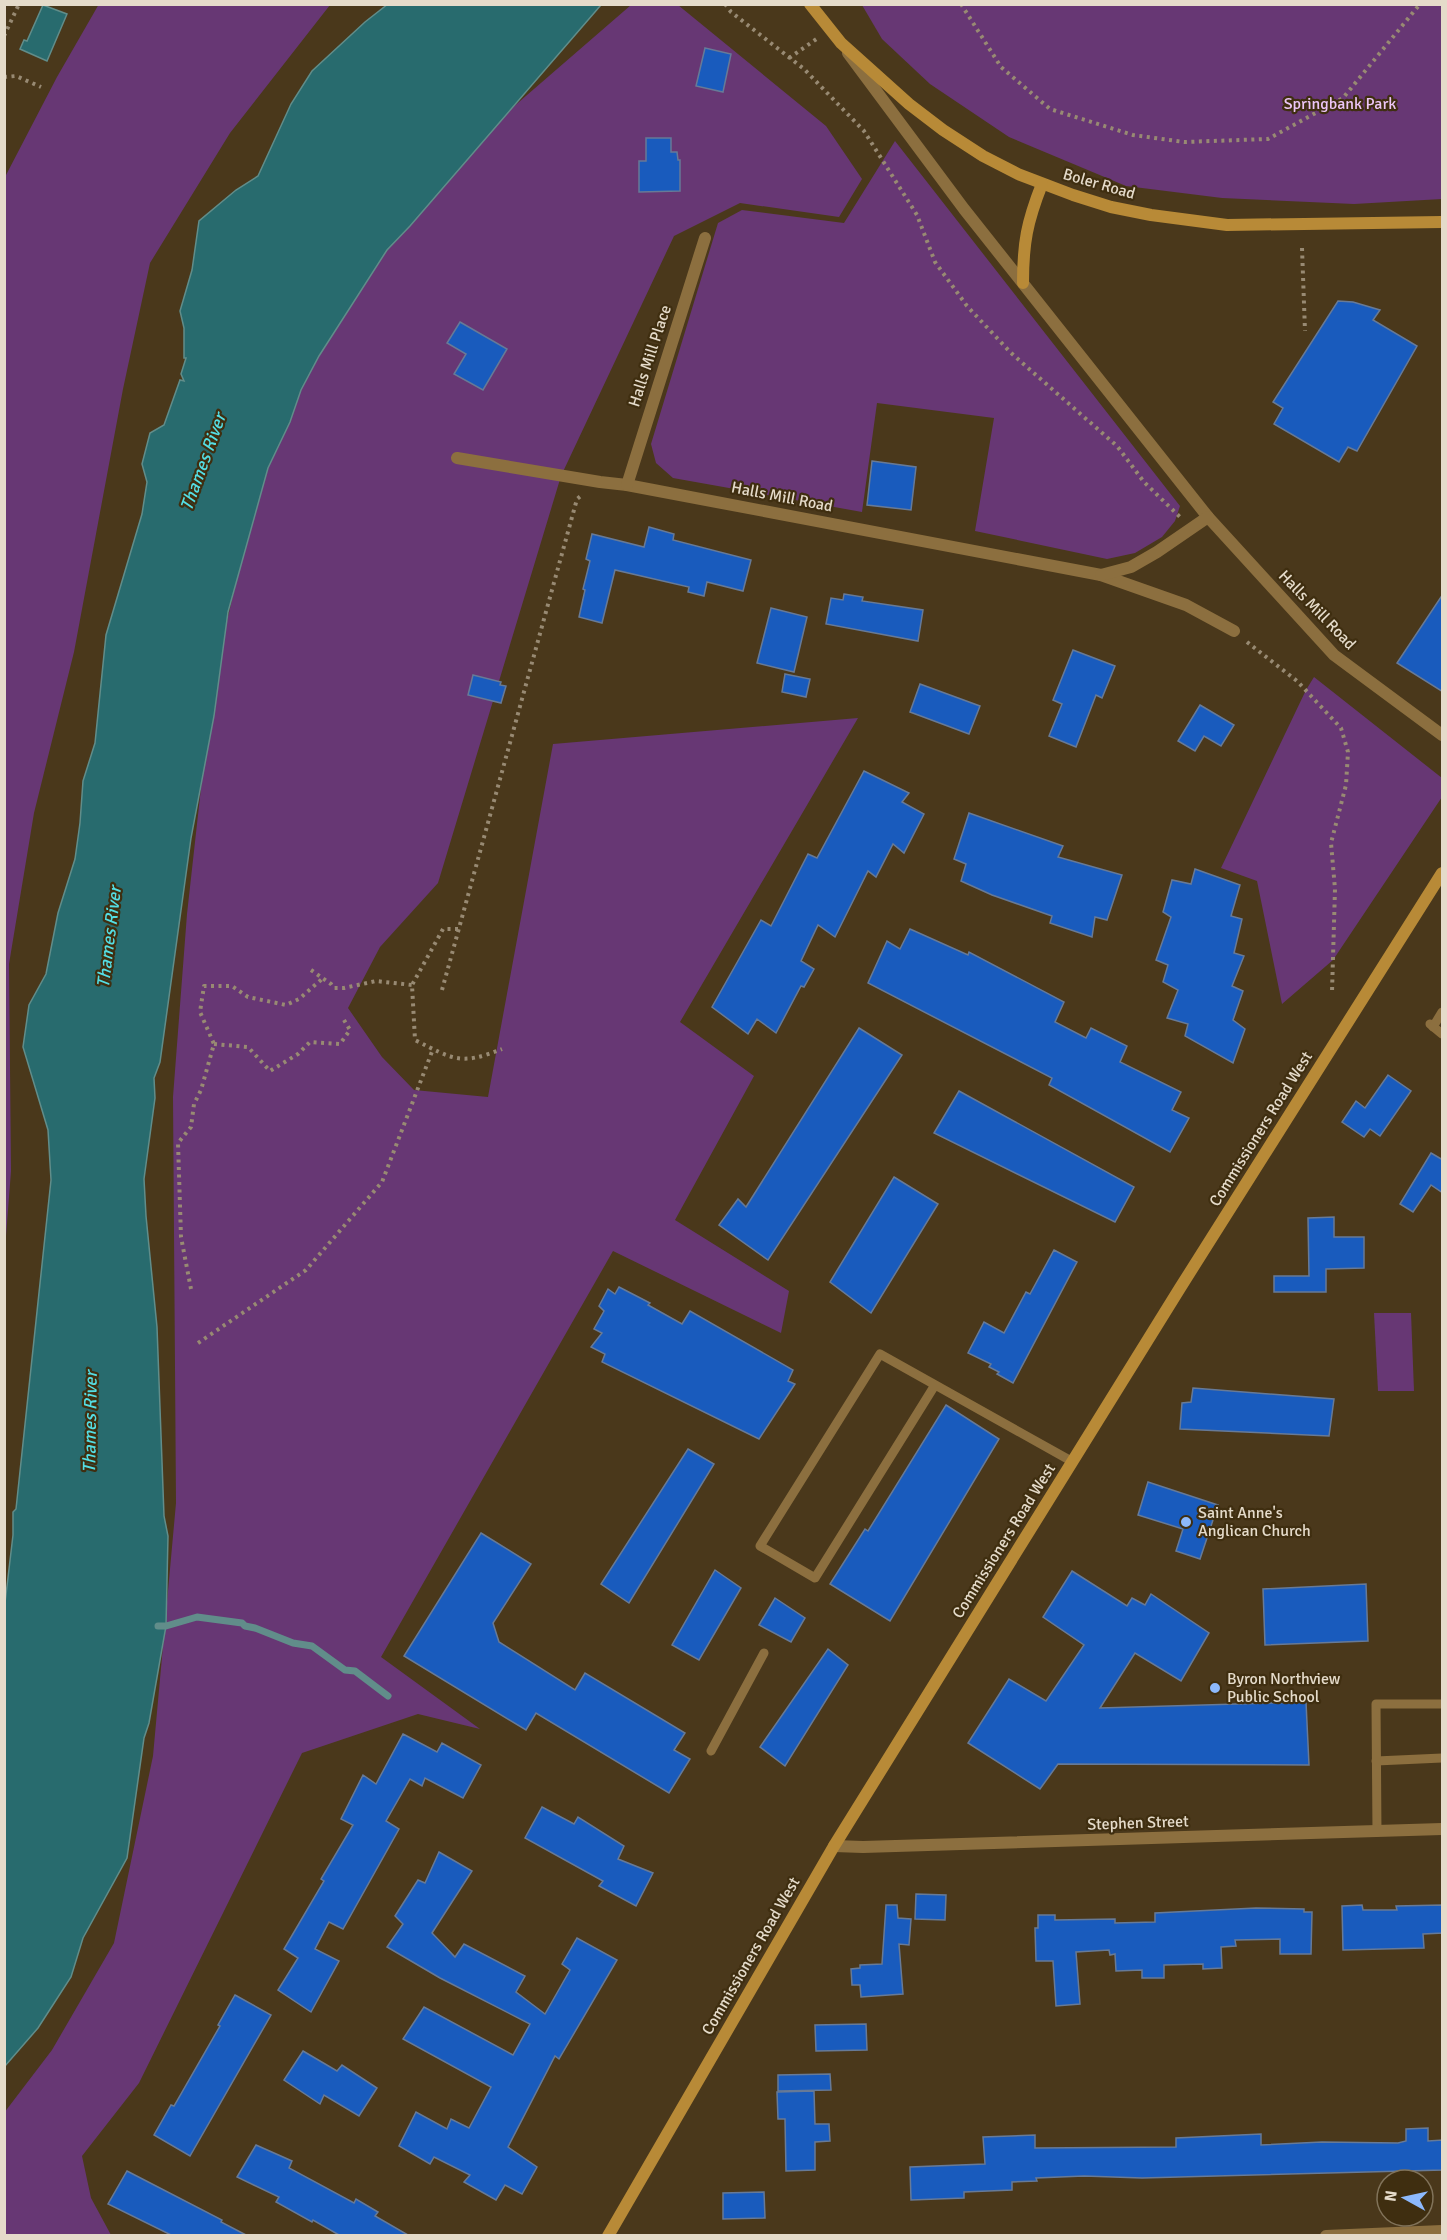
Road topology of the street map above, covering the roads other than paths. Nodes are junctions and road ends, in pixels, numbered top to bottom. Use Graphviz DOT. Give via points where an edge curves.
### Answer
graph roads {
  1 [pos="810,4"];
  2 [pos="840,43"];
  3 [pos="1042,183"];
  4 [pos="1443,222"];
  5 [pos="705,238"];
  6 [pos="1023,284"];
  7 [pos="457,458"];
  8 [pos="627,485"];
  9 [pos="1208,517"];
  10 [pos="1101,575"];
  11 [pos="1234,631"];
  12 [pos="1443,735"];
  13 [pos="1442,874"];
  14 [pos="1443,1012"];
  15 [pos="1443,1034"];
  16 [pos="934,1385"];
  17 [pos="1073,1462"];
  18 [pos="764,1653"];
  19 [pos="1443,1704"];
  20 [pos="711,1751"];
  21 [pos="1443,1758"];
  22 [pos="1376,1761"];
  23 [pos="1443,1829"];
  24 [pos="1377,1832"];
  25 [pos="834,1846"];
  26 [pos="1443,2231"];
  27 [pos="608,2235"];
  28 [pos="1326,2235"];
  1 -- 2 [label="main road, Boler Road"];
  2 -- 3 [label="main road, Boler Road" via="943,130 983,156"];
  2 -- 6 [label="street, Halls Mill Road"];
  3 -- 4 [label="main road, Boler Road" via="1112,207 1217,224"];
  3 -- 6 [label="main road" via="1023,248"];
  5 -- 8 [label="street, Halls Mill Place"];
  6 -- 9 [label="street, Halls Mill Road"];
  7 -- 8 [label="street, Halls Mill Road"];
  8 -- 10 [label="street, Halls Mill Road"];
  9 -- 10 [label="street, Halls Mill Road" via="1131,567"];
  9 -- 12 [label="street, Halls Mill Road" via="1334,655"];
  10 -- 11 [label="street, Halls Mill Road" via="1186,605"];
  13 -- 17 [label="main road, Commissioners Road West"];
  14 -- 15 [label="lane" via="1431,1026"];
  16 -- 16 [label="lane" via="880,1354 760,1546 815,1578"];
  16 -- 17 [label="lane"];
  17 -- 25 [label="main road, Commissioners Road West"];
  18 -- 20 [label="lane"];
  19 -- 22 [label="lane" via="1376,1704"];
  21 -- 22 [label="lane"];
  22 -- 24 [label="lane"];
  23 -- 24 [label="street, Stephen Street"];
  24 -- 25 [label="street, Stephen Street"];
  25 -- 27 [label="main road, Commissioners Road West"];
  26 -- 28 [label="street"];
}
